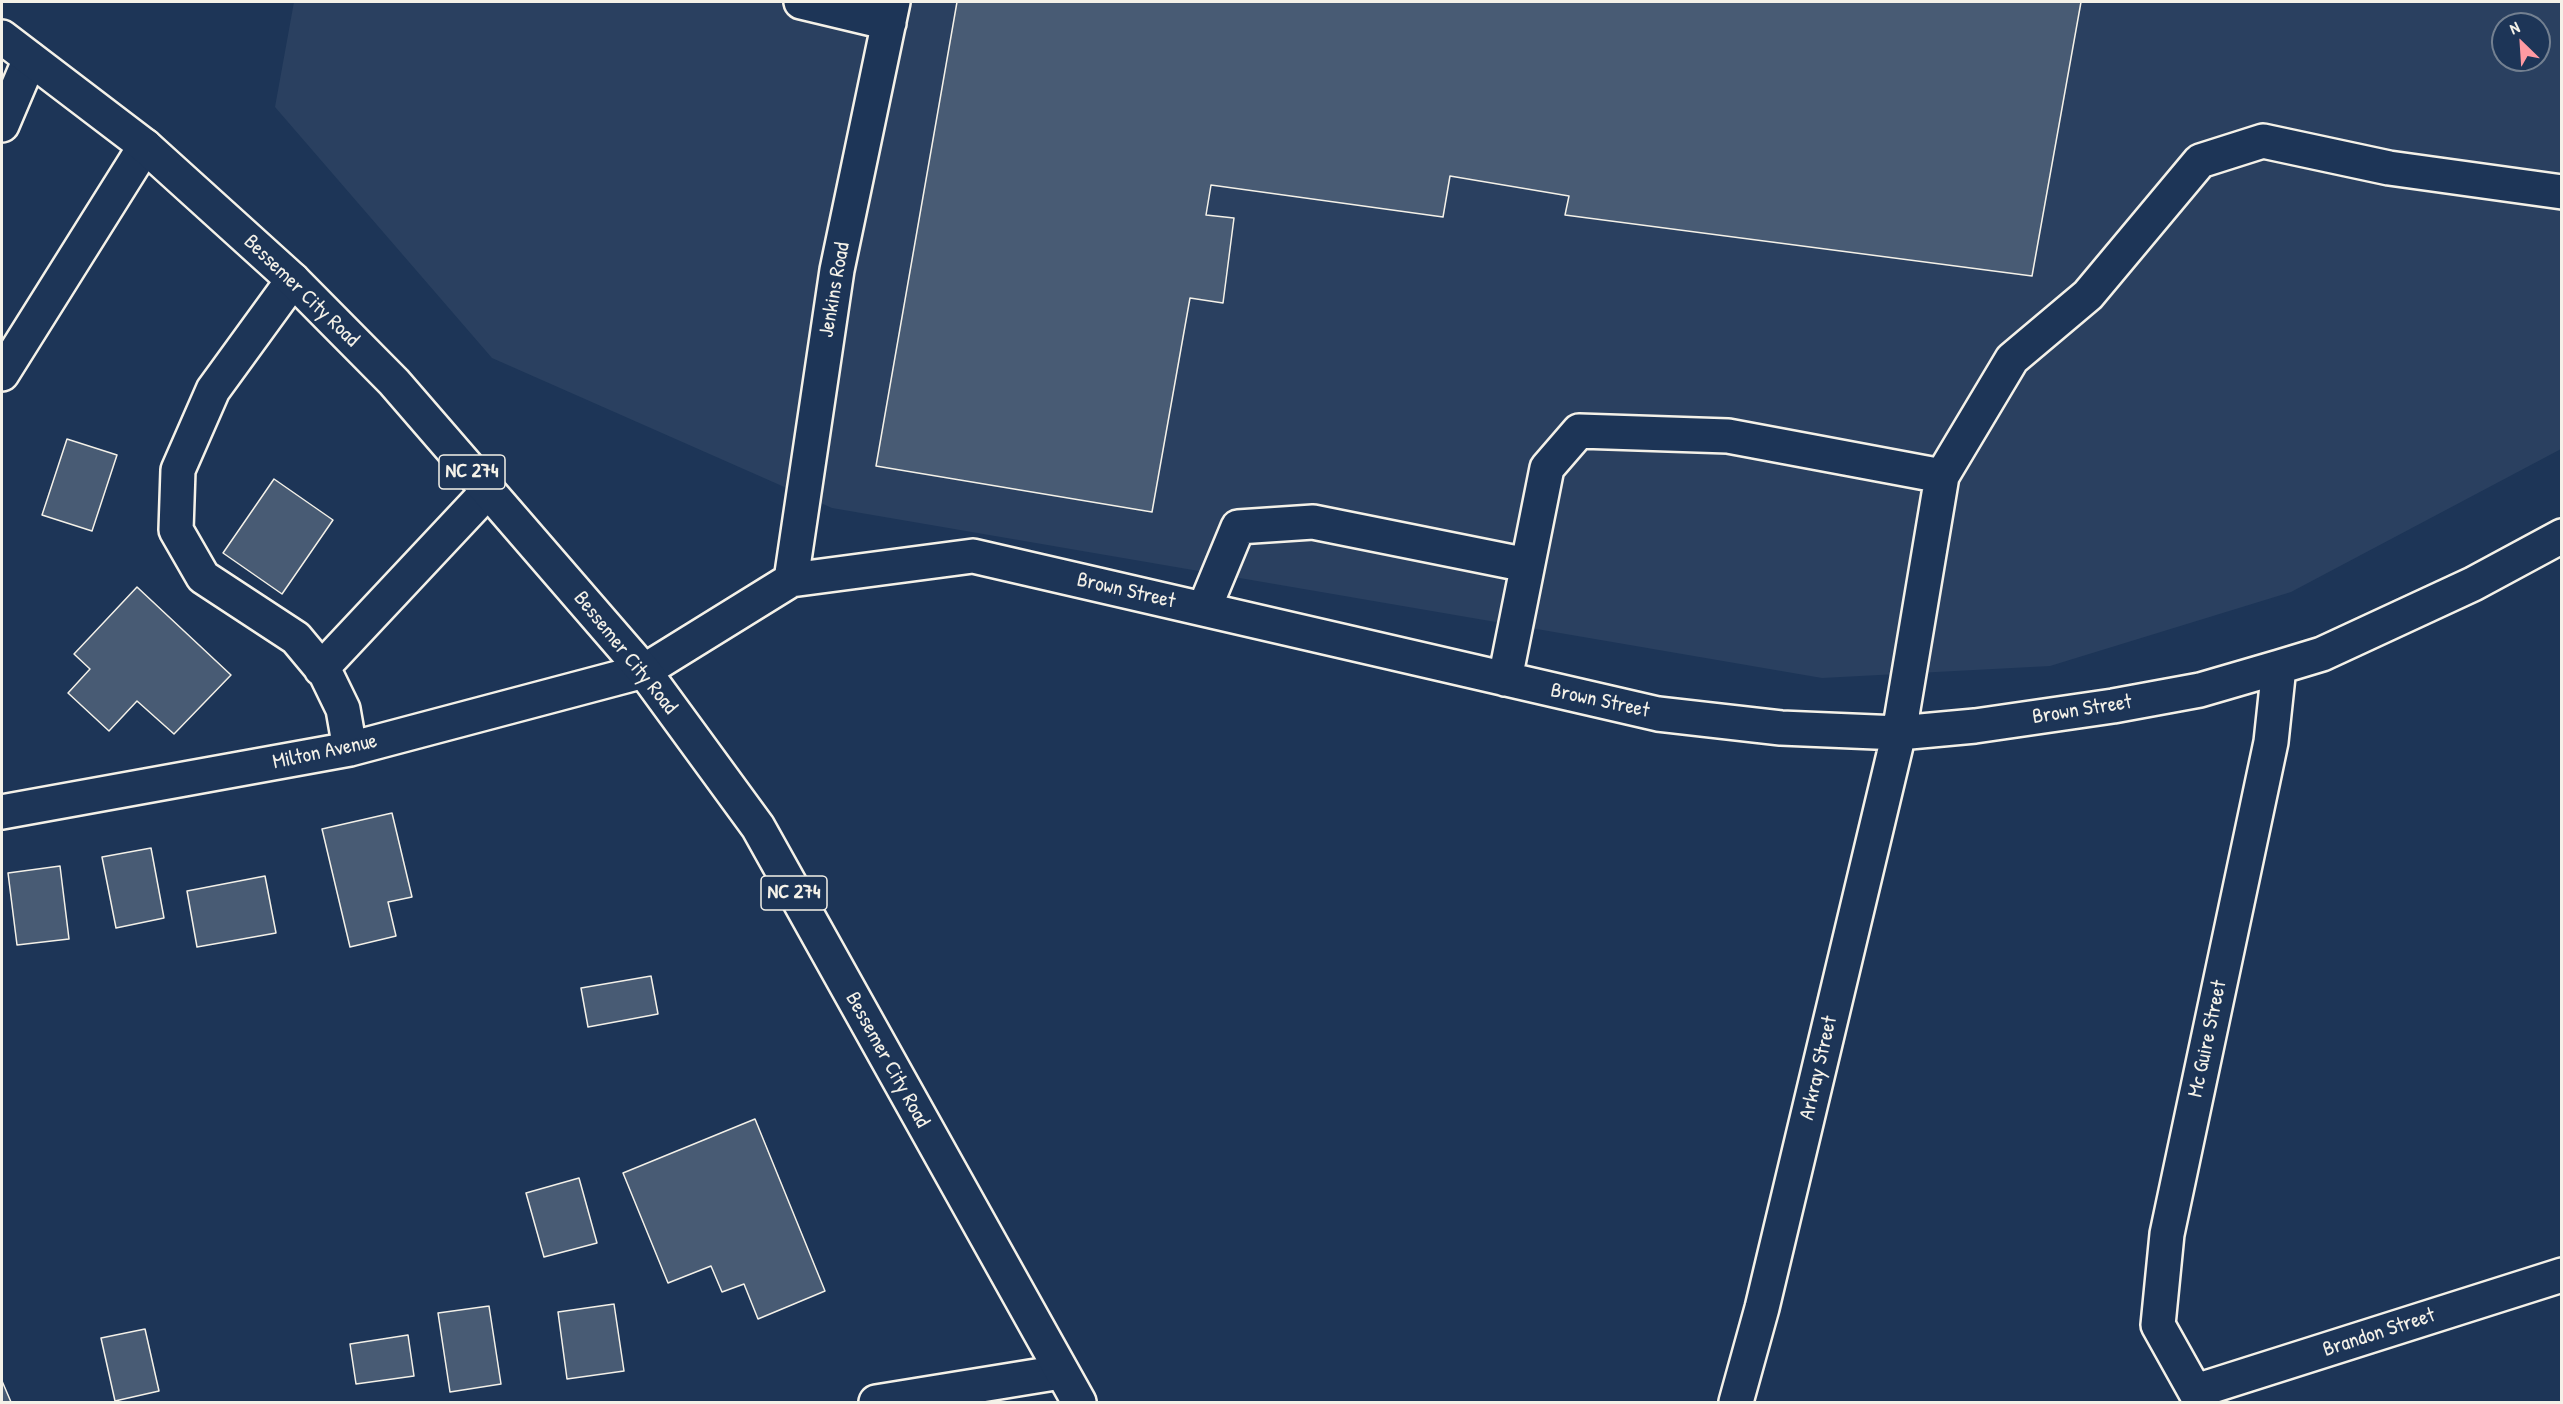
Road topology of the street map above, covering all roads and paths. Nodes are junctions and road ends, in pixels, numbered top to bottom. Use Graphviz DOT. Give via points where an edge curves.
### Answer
graph roads {
  1 [pos="801,2"];
  2 [pos="891,12"];
  3 [pos="2,37"];
  4 [pos="30,59"];
  5 [pos="2,124"];
  6 [pos="145,146"];
  7 [pos="2562,192"];
  8 [pos="293,280"];
  9 [pos="2,374"];
  10 [pos="1942,476"];
  11 [pos="488,491"];
  12 [pos="2562,536"];
  13 [pos="1527,565"];
  14 [pos="791,580"];
  15 [pos="1204,609"];
  16 [pos="2278,668"];
  17 [pos="321,669"];
  18 [pos="644,670"];
  19 [pos="1504,679"];
  20 [pos="1899,733"];
  21 [pos="350,749"];
  22 [pos="2,812"];
  23 [pos="2562,1275"];
  24 [pos="1061,1372"];
  25 [pos="2198,1397"];
  26 [pos="892,1401"];
  27 [pos="1079,1402"];
  28 [pos="1736,1402"];
  1 -- 2 [label="street"];
  2 -- 14 [label="street, Jenkins Road" via="837,270"];
  3 -- 4 [label="street, Bessemer City Road / NC 274"];
  4 -- 5 [label="street"];
  4 -- 6 [label="street, Bessemer City Road / NC 274"];
  6 -- 8 [label="street, Bessemer City Road / NC 274"];
  6 -- 9 [label="street"];
  7 -- 10 [label="street" via="2389,168 2264,141 2200,161 2088,296 2012,359"];
  8 -- 11 [label="street, Bessemer City Road / NC 274" via="394,382"];
  8 -- 17 [label="street" via="213,390 178,470 176,530 203,576 296,638"];
  10 -- 13 [label="street" via="1728,436 1579,431 1547,468"];
  10 -- 20 [label="street, Arkray Street"];
  11 -- 17 [label="street"];
  11 -- 18 [label="street, Bessemer City Road / NC 274"];
  12 -- 16 [label="street, Brown Street" via="2473,584 2322,654"];
  13 -- 15 [label="street" via="1313,522 1238,527"];
  13 -- 19 [label="street"];
  14 -- 15 [label="street, Brown Street" via="973,556"];
  14 -- 18 [label="street, Brown Street"];
  15 -- 19 [label="street, Brown Street"];
  16 -- 20 [label="street, Brown Street" via="2200,690 2114,706"];
  16 -- 25 [label="street, Mc Guire Street" via="2271,742 2167,1234 2158,1324"];
  17 -- 21 [label="street" via="343,710"];
  18 -- 21 [label="street, Milton Avenue"];
  18 -- 24 [label="street, Bessemer City Road / NC 274" via="758,827"];
  19 -- 20 [label="street, Brown Street" via="1658,714 1781,729"];
  20 -- 28 [label="street, Arkray Street" via="1762,1308"];
  21 -- 22 [label="street, Milton Avenue"];
  23 -- 25 [label="street, Brandon Street"];
  24 -- 26 [label="street"];
  24 -- 27 [label="street, Bessemer City Road / NC 274"];
}
